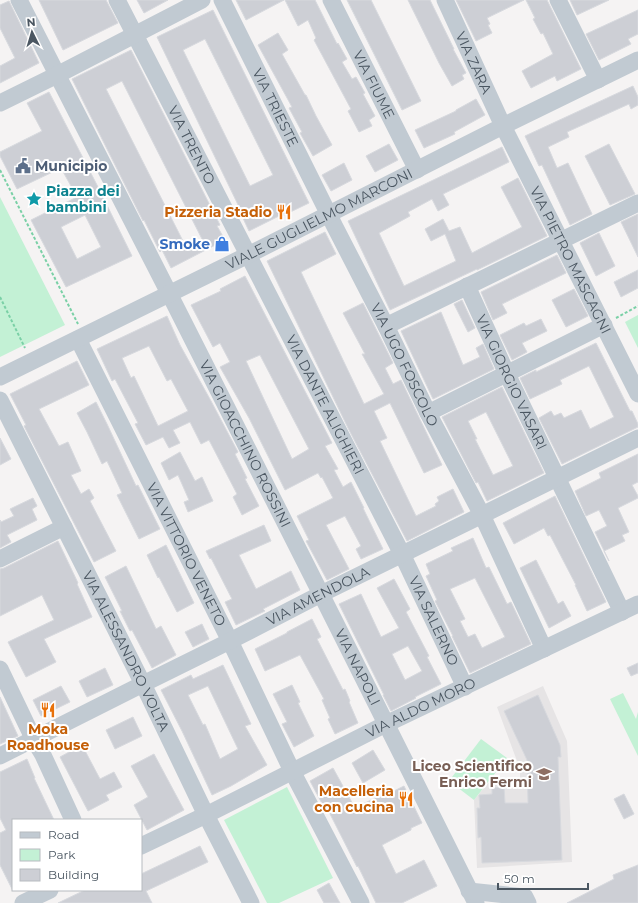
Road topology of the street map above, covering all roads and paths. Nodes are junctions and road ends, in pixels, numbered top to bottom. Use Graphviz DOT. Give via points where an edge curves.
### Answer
graph roads {
  1 [pos="19,0"];
  2 [pos="117,0"];
  3 [pos="202,0"];
  4 [pos="222,0"];
  5 [pos="331,0"];
  6 [pos="445,0"];
  7 [pos="558,0"];
  8 [pos="134,34"];
  9 [pos="636,65"];
  10 [pos="57,75"];
  11 [pos="598,80"];
  12 [pos="0,103"];
  13 [pos="503,126"];
  14 [pos="0,170"];
  15 [pos="417,170"];
  16 [pos="1,175"];
  17 [pos="638,203"];
  18 [pos="329,214"];
  19 [pos="561,241"];
  20 [pos="248,255"];
  21 [pos="467,286"];
  22 [pos="169,294"];
  23 [pos="0,297"];
  24 [pos="638,306"];
  25 [pos="604,325"];
  26 [pos="386,326"];
  27 [pos="81,338"];
  28 [pos="25,348"];
  29 [pos="507,374"];
  30 [pos="0,377"];
  31 [pos="638,394"];
  32 [pos="0,400"];
  33 [pos="428,413"];
  34 [pos="638,438"];
  35 [pos="558,478"];
  36 [pos="482,516"];
  37 [pos="64,528"];
  38 [pos="402,554"];
  39 [pos="0,559"];
  40 [pos="321,594"];
  41 [pos="638,604"];
  42 [pos="622,612"];
  43 [pos="230,641"];
  44 [pos="544,649"];
  45 [pos="0,669"];
  46 [pos="142,684"];
  47 [pos="465,687"];
  48 [pos="386,724"];
  49 [pos="34,740"];
  50 [pos="0,756"];
  51 [pos="292,771"];
  52 [pos="206,815"];
  53 [pos="72,819"];
  54 [pos="142,846"];
  55 [pos="48,891"];
  56 [pos="472,897"];
  57 [pos="24,903"];
  58 [pos="251,903"];
  59 [pos="361,903"];
  60 [pos="528,903"];
  1 -- 10 [label="street, VIA GIOACCHINO ROSSINI"];
  2 -- 8 [label="street, VIA TRENTO"];
  3 -- 8 [label="street"];
  4 -- 18 [label="street, VIA TRIESTE"];
  5 -- 15 [label="street, VIA FIUME"];
  6 -- 13 [label="street, VIA ZARA"];
  7 -- 11 [label="street"];
  8 -- 10 [label="street"];
  8 -- 20 [label="street, VIA TRENTO"];
  9 -- 11 [label="street, VIALE GUGLIELMO MARCONI"];
  10 -- 12 [label="street"];
  10 -- 22 [label="street, VIA GIOACCHINO ROSSINI"];
  11 -- 13 [label="street, VIALE GUGLIELMO MARCONI"];
  13 -- 15 [label="street, VIALE GUGLIELMO MARCONI"];
  13 -- 19 [label="street, VIA PIETRO MASCAGNI"];
  14 -- 16 [label="path"];
  15 -- 18 [label="street, VIALE GUGLIELMO MARCONI"];
  16 -- 27 [label="path"];
  17 -- 19 [label="street"];
  18 -- 20 [label="street, VIALE GUGLIELMO MARCONI"];
  18 -- 26 [label="street, VIA UGO FOSCOLO"];
  19 -- 21 [label="street"];
  19 -- 25 [label="street, VIA PIETRO MASCAGNI"];
  20 -- 22 [label="street, VIALE GUGLIELMO MARCONI"];
  20 -- 38 [label="street, VIA DANTE ALIGHIERI"];
  21 -- 26 [label="street"];
  21 -- 29 [label="street, VIA GIORGIO VASARI"];
  22 -- 27 [label="street, VIALE GUGLIELMO MARCONI"];
  22 -- 40 [label="street, VIA GIOACCHINO ROSSINI"];
  23 -- 28 [label="path"];
  24 -- 25 [label="path"];
  25 -- 29 [label="street"];
  25 -- 31 [label="street, VIA PIETRO MASCAGNI"];
  26 -- 33 [label="street, VIA UGO FOSCOLO"];
  27 -- 30 [label="street, VIALE GUGLIELMO MARCONI"];
  27 -- 43 [label="street, VIA VITTORIO VENETO"];
  29 -- 33 [label="street"];
  29 -- 35 [label="street, VIA GIORGIO VASARI"];
  32 -- 37 [label="street, VIA ALESSANDRO VOLTA"];
  33 -- 36 [label="street, VIA UGO FOSCOLO"];
  34 -- 35 [label="street, VIA AMENDOLA"];
  35 -- 36 [label="street, VIA AMENDOLA"];
  35 -- 42 [label="street, VIA GIORGIO VASARI"];
  36 -- 38 [label="street, VIA AMENDOLA"];
  36 -- 44 [label="street, VIA UGO FOSCOLO"];
  37 -- 39 [label="street"];
  37 -- 46 [label="street, VIA ALESSANDRO VOLTA"];
  38 -- 40 [label="street, VIA AMENDOLA"];
  38 -- 47 [label="street, VIA SALERNO"];
  40 -- 43 [label="street, VIA AMENDOLA"];
  40 -- 48 [label="street, VIA NAPOLI"];
  41 -- 42 [label="street, VIA ALDO MORO"];
  42 -- 44 [label="street, VIA ALDO MORO"];
  43 -- 46 [label="street, VIA AMENDOLA"];
  43 -- 51 [label="street, VIA VITTORIO VENETO"];
  44 -- 47 [label="street, VIA ALDO MORO"];
  45 -- 49 [label="street"];
  46 -- 49 [label="street, VIA AMENDOLA"];
  46 -- 52 [label="street, VIA ALESSANDRO VOLTA"];
  47 -- 48 [label="street, VIA ALDO MORO"];
  48 -- 51 [label="street, VIA ALDO MORO"];
  48 -- 56 [label="street, VIA NAPOLI"];
  49 -- 50 [label="street, VIA AMENDOLA"];
  49 -- 53 [label="street" via="43,754"];
  51 -- 52 [label="street, VIA ALDO MORO"];
  51 -- 59 [label="street, VIA VITTORIO VENETO"];
  52 -- 54 [label="street, VIA ALDO MORO"];
  52 -- 58 [label="street, VIA ALESSANDRO VOLTA"];
  55 -- 57 [label="street"];
  56 -- 60 [label="street" via="525,897"];
}
